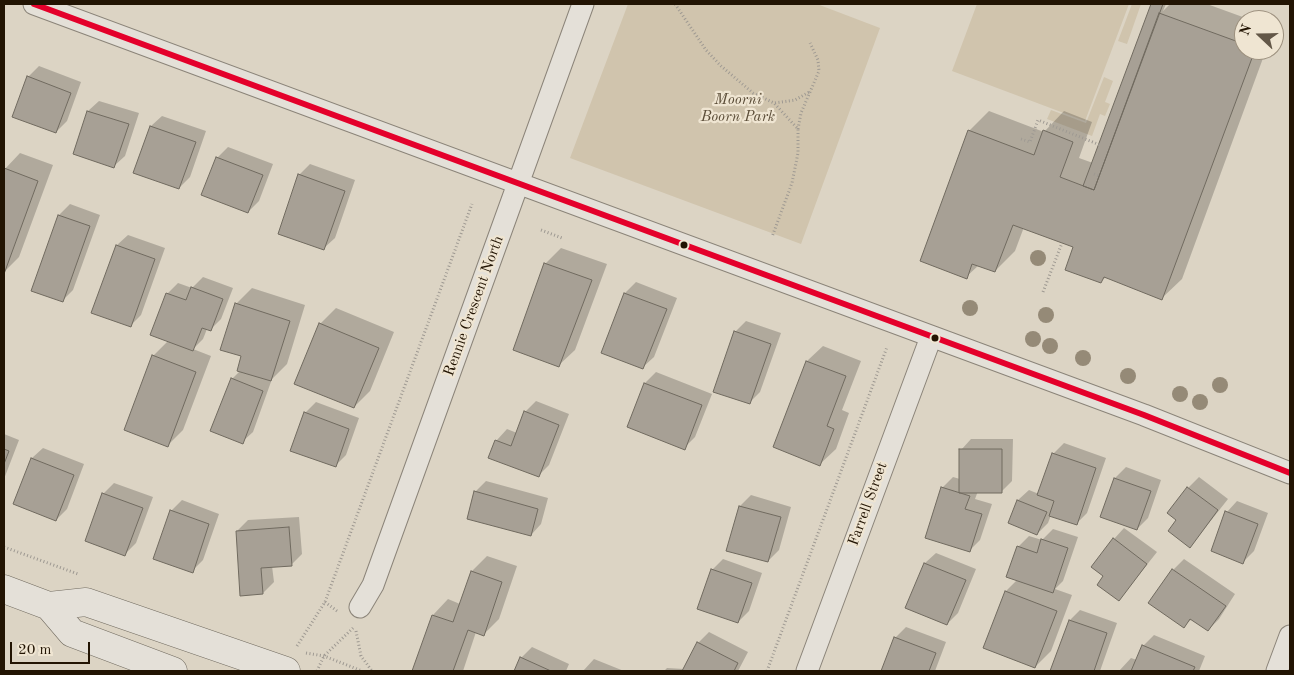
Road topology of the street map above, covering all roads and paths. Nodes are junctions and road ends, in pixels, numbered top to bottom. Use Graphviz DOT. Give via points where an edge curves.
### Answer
graph roads {
  1 [pos="34,4"];
  2 [pos="583,4"];
  3 [pos="675,4"];
  4 [pos="810,43"];
  5 [pos="810,91"];
  6 [pos="774,103"];
  7 [pos="798,129"];
  8 [pos="1021,139"];
  9 [pos="1100,145"];
  10 [pos="1094,174"];
  11 [pos="1099,176"];
  12 [pos="519,183"];
  13 [pos="472,204"];
  14 [pos="541,230"];
  15 [pos="772,237"];
  16 [pos="562,238"];
  17 [pos="1062,243"];
  18 [pos="1043,292"];
  19 [pos="930,337"];
  20 [pos="888,347"];
  21 [pos="1290,473"];
  22 [pos="4,589"];
  23 [pos="50,606"];
  24 [pos="360,606"];
  25 [pos="1290,636"];
  26 [pos="290,661"];
  27 [pos="173,671"];
  28 [pos="316,671"];
  29 [pos="372,671"];
  30 [pos="767,671"];
  31 [pos="807,671"];
  32 [pos="1277,671"];
  1 -- 12 [label="street"];
  2 -- 12 [label="street, Rennie Crescent North"];
  3 -- 6 [label="path" via="706,50 721,66 753,93"];
  4 -- 5 [label="path" via="819,71"];
  5 -- 6 [label="path" via="795,100"];
  5 -- 7 [label="path"];
  6 -- 7 [label="path"];
  7 -- 15 [label="path" via="798,153 792,183"];
  8 -- 9 [label="path" via="1030,142 1038,120"];
  10 -- 11 [label="path"];
  12 -- 19 [label="street"];
  12 -- 24 [label="street, Rennie Crescent North" via="373,585"];
  13 -- 26 [label="path" via="326,602"];
  14 -- 16 [label="path"];
  17 -- 18 [label="path"];
  19 -- 21 [label="street"];
  19 -- 31 [label="street, Farrell Street"];
  20 -- 30 [label="path"];
  22 -- 23 [label="main road"];
  23 -- 26 [label="main road" via="86,602"];
  23 -- 27 [label="main road" via="72,634"];
  25 -- 32 [label="street"];
  28 -- 29 [label="path" via="324,656 355,626 361,656"];
}
